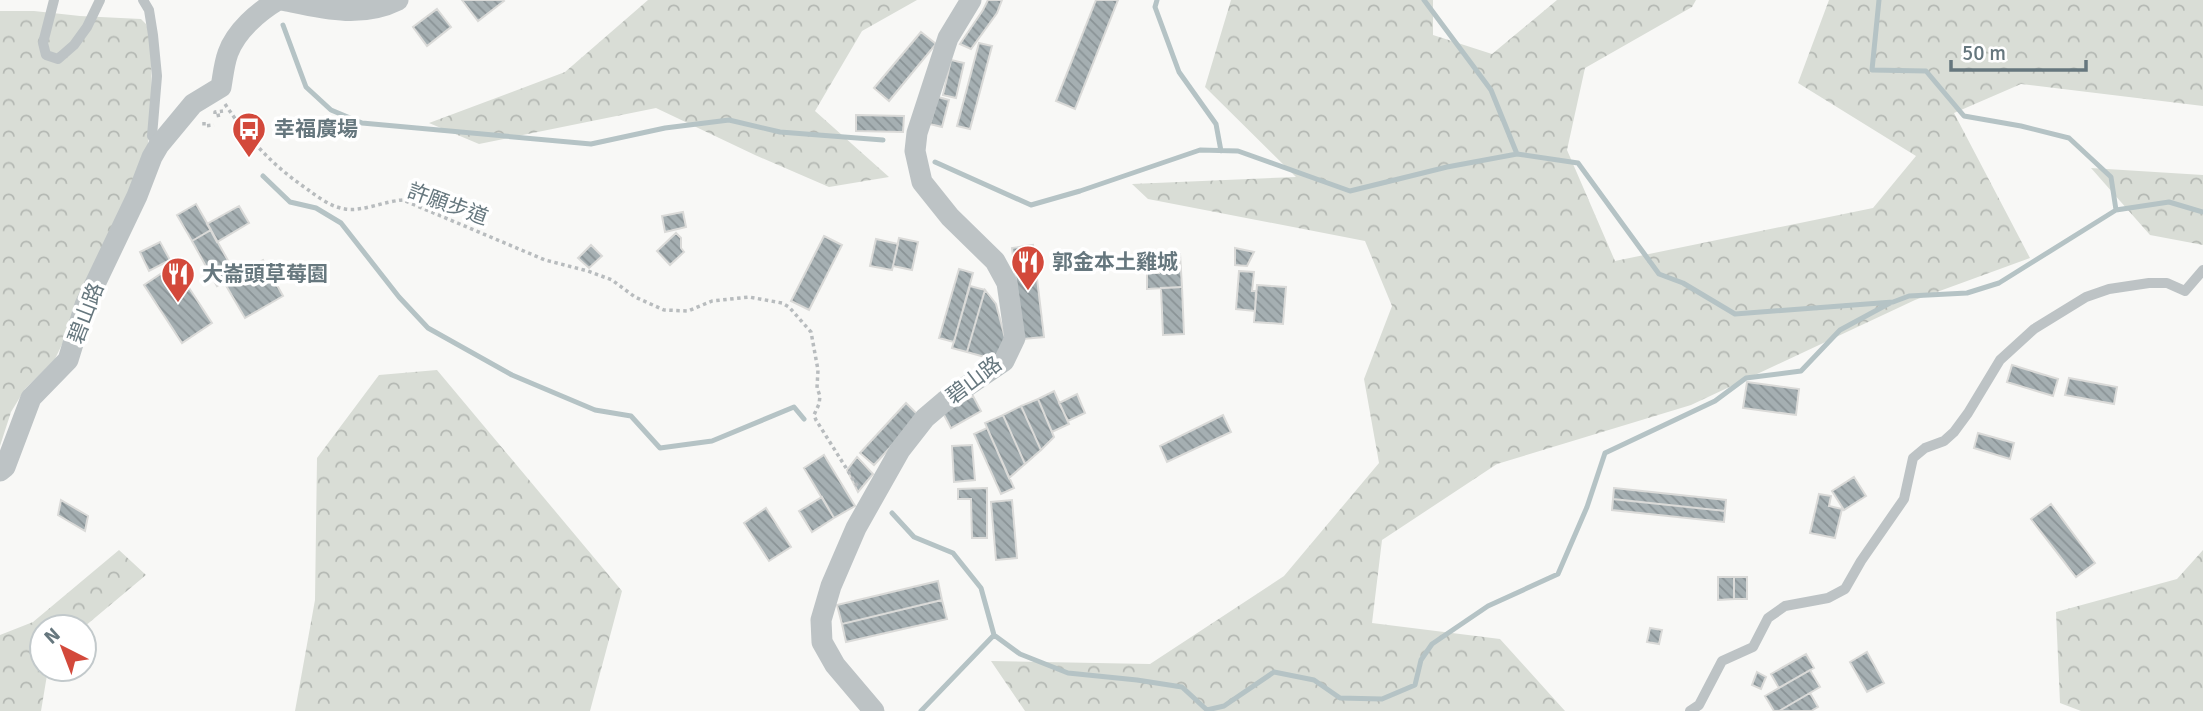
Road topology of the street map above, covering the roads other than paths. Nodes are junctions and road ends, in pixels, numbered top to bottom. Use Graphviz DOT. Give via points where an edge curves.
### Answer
graph roads {
  1 [pos="54,0"];
  2 [pos="100,0"];
  3 [pos="143,0"];
  4 [pos="280,0"];
  5 [pos="398,0"];
  6 [pos="971,0"];
  7 [pos="159,145"];
  8 [pos="2203,270"];
  9 [pos="0,471"];
  10 [pos="874,711"];
  11 [pos="1690,711"];
  1 -- 2 [label="lane" via="43,43 46,55 58,59 74,46"];
  3 -- 7 [label="lane" via="153,35 152,135"];
  4 -- 5 [label="street" via="340,12"];
  4 -- 7 [label="street, 碧山路" via="240,33 229,51 221,87 193,104"];
  6 -- 10 [label="street, 碧山路" via="948,38 915,150 922,183 995,261 1007,283 1015,338 1004,361 925,418 901,450 856,528 831,586 821,620 822,642"];
  7 -- 9 [label="street, 碧山路" via="85,305 68,360 31,398"];
  8 -- 11 [label="lane" via="2185,291 2167,283 2109,289 2086,297 2034,329 2000,360 1954,432 1913,458 1903,499 1845,589 1828,598 1785,606 1768,618 1753,648 1722,661 1699,705"];
}
